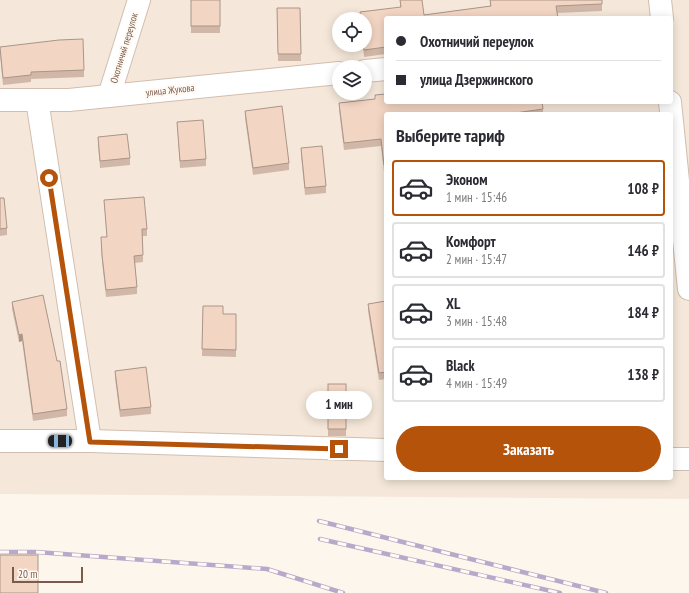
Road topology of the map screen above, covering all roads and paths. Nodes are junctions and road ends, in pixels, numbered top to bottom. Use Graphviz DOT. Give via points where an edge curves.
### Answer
graph roads {
  1 [pos="139,0"];
  2 [pos="660,0"];
  3 [pos="662,16"];
  4 [pos="384,69"];
  5 [pos="372,70"];
  6 [pos="332,74"];
  7 [pos="109,96"];
  8 [pos="0,100"];
  9 [pos="37,100"];
  10 [pos="677,113"];
  11 [pos="689,289"];
  12 [pos="0,441"];
  13 [pos="90,442"];
  14 [pos="384,450"];
  15 [pos="673,459"];
  16 [pos="689,459"];
  1 -- 7 [label="street, Охотничий переулок"];
  2 -- 3 [label="street"];
  4 -- 5 [label="street"];
  6 -- 7 [label="street, улица Жукова"];
  7 -- 9 [label="street, улица Жукова"];
  8 -- 9 [label="street, улица Жукова"];
  9 -- 13 [label="street"];
  10 -- 11 [label="street"];
  12 -- 13 [label="street"];
  13 -- 14 [label="street"];
  15 -- 16 [label="street"];
}
